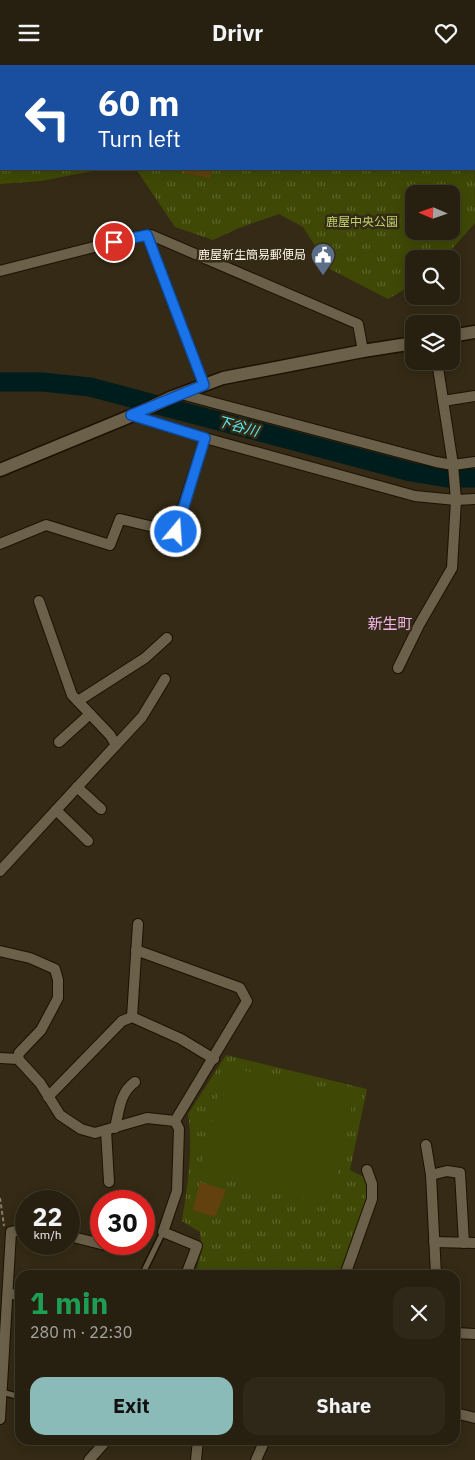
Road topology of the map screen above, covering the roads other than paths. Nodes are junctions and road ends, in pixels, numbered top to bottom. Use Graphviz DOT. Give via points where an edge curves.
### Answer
graph roads {
  1 [pos="147,235"];
  2 [pos="0,271"];
  3 [pos="475,332"];
  4 [pos="460,334"];
  5 [pos="405,344"];
  6 [pos="363,351"];
  7 [pos="438,370"];
  8 [pos="204,385"];
  9 [pos="177,395"];
  10 [pos="475,396"];
  11 [pos="443,401"];
  12 [pos="134,414"];
  13 [pos="205,438"];
  14 [pos="475,462"];
  15 [pos="453,465"];
  16 [pos="0,470"];
  17 [pos="456,499"];
  18 [pos="475,499"];
  19 [pos="0,544"];
  20 [pos="38,601"];
  21 [pos="167,638"];
  22 [pos="398,668"];
  23 [pos="165,679"];
  24 [pos="78,701"];
  25 [pos="90,714"];
  26 [pos="59,742"];
  27 [pos="116,745"];
  28 [pos="77,787"];
  29 [pos="101,809"];
  30 [pos="56,810"];
  31 [pos="88,841"];
  32 [pos="0,871"];
  33 [pos="138,924"];
  34 [pos="136,950"];
  35 [pos="0,951"];
  36 [pos="132,1017"];
  37 [pos="0,1058"];
  38 [pos="18,1059"];
  39 [pos="214,1059"];
  40 [pos="135,1081"];
  41 [pos="48,1097"];
  42 [pos="174,1121"];
  43 [pos="110,1129"];
  44 [pos="426,1145"];
  45 [pos="367,1170"];
  46 [pos="431,1175"];
  47 [pos="109,1182"];
  48 [pos="15,1231"];
  49 [pos="163,1232"];
  50 [pos="434,1242"];
  51 [pos="470,1243"];
  52 [pos="144,1270"];
  53 [pos="188,1270"];
  54 [pos="347,1270"];
  55 [pos="436,1270"];
  56 [pos="8,1293"];
  57 [pos="15,1295"];
  58 [pos="460,1333"];
  59 [pos="475,1334"];
  60 [pos="1,1392"];
  61 [pos="15,1396"];
  62 [pos="460,1414"];
  63 [pos="475,1418"];
  64 [pos="0,1419"];
  65 [pos="102,1445"];
  66 [pos="198,1445"];
  67 [pos="263,1445"];
  68 [pos="89,1460"];
  69 [pos="196,1460"];
  70 [pos="256,1460"];
  1 -- 2 [label="street"];
  1 -- 6 [label="street" via="358,324"];
  1 -- 8 [label="street"];
  3 -- 4 [label="street"];
  5 -- 6 [label="street"];
  6 -- 8 [label="street" via="223,378"];
  7 -- 11 [label="street"];
  8 -- 9 [label="street"];
  9 -- 12 [label="street"];
  9 -- 15 [label="street"];
  10 -- 11 [label="street"];
  11 -- 15 [label="street"];
  12 -- 13 [label="street"];
  12 -- 16 [label="street"];
  13 -- 17 [label="street" via="415,496"];
  13 -- 19 [label="street" via="176,532 120,519 110,545 46,525"];
  14 -- 15 [label="street"];
  15 -- 17 [label="street"];
  17 -- 18 [label="street"];
  17 -- 22 [label="street" via="452,568"];
  20 -- 24 [label="street" via="72,695"];
  21 -- 24 [label="street" via="145,658"];
  23 -- 27 [label="street" via="142,717"];
  24 -- 25 [label="street"];
  25 -- 26 [label="street"];
  25 -- 27 [label="street"];
  27 -- 28 [label="street"];
  28 -- 29 [label="street"];
  28 -- 30 [label="street"];
  30 -- 31 [label="street"];
  30 -- 32 [label="street"];
  33 -- 34 [label="street"];
  34 -- 36 [label="street"];
  34 -- 39 [label="street" via="240,988 247,1001"];
  35 -- 38 [label="street" via="30,958 55,969 58,980 58,998 42,1030 19,1053"];
  36 -- 39 [label="street" via="182,1039"];
  36 -- 41 [label="street" via="122,1021"];
  37 -- 38 [label="street"];
  38 -- 41 [label="street"];
  39 -- 42 [label="street"];
  40 -- 43 [label="street" via="123,1094"];
  41 -- 43 [label="street" via="60,1115 81,1129 95,1133"];
  42 -- 43 [label="street" via="147,1118"];
  42 -- 49 [label="street" via="179,1129 177,1191"];
  43 -- 47 [label="street"];
  44 -- 46 [label="street"];
  45 -- 54 [label="street" via="372,1184 372,1199"];
  46 -- 50 [label="street"];
  46 -- 51 [label="street" via="447,1171 460,1173"];
  48 -- 56 [label="street" via="11,1232"];
  49 -- 52 [label="lane"];
  49 -- 53 [label="street" via="197,1246"];
  50 -- 51 [label="street"];
  50 -- 55 [label="street"];
  56 -- 57 [label="street"];
  56 -- 60 [label="street"];
  58 -- 59 [label="street"];
  60 -- 61 [label="lane"];
  60 -- 64 [label="street"];
  62 -- 63 [label="street"];
  65 -- 68 [label="street"];
  66 -- 69 [label="street"];
  67 -- 70 [label="street"];
}
